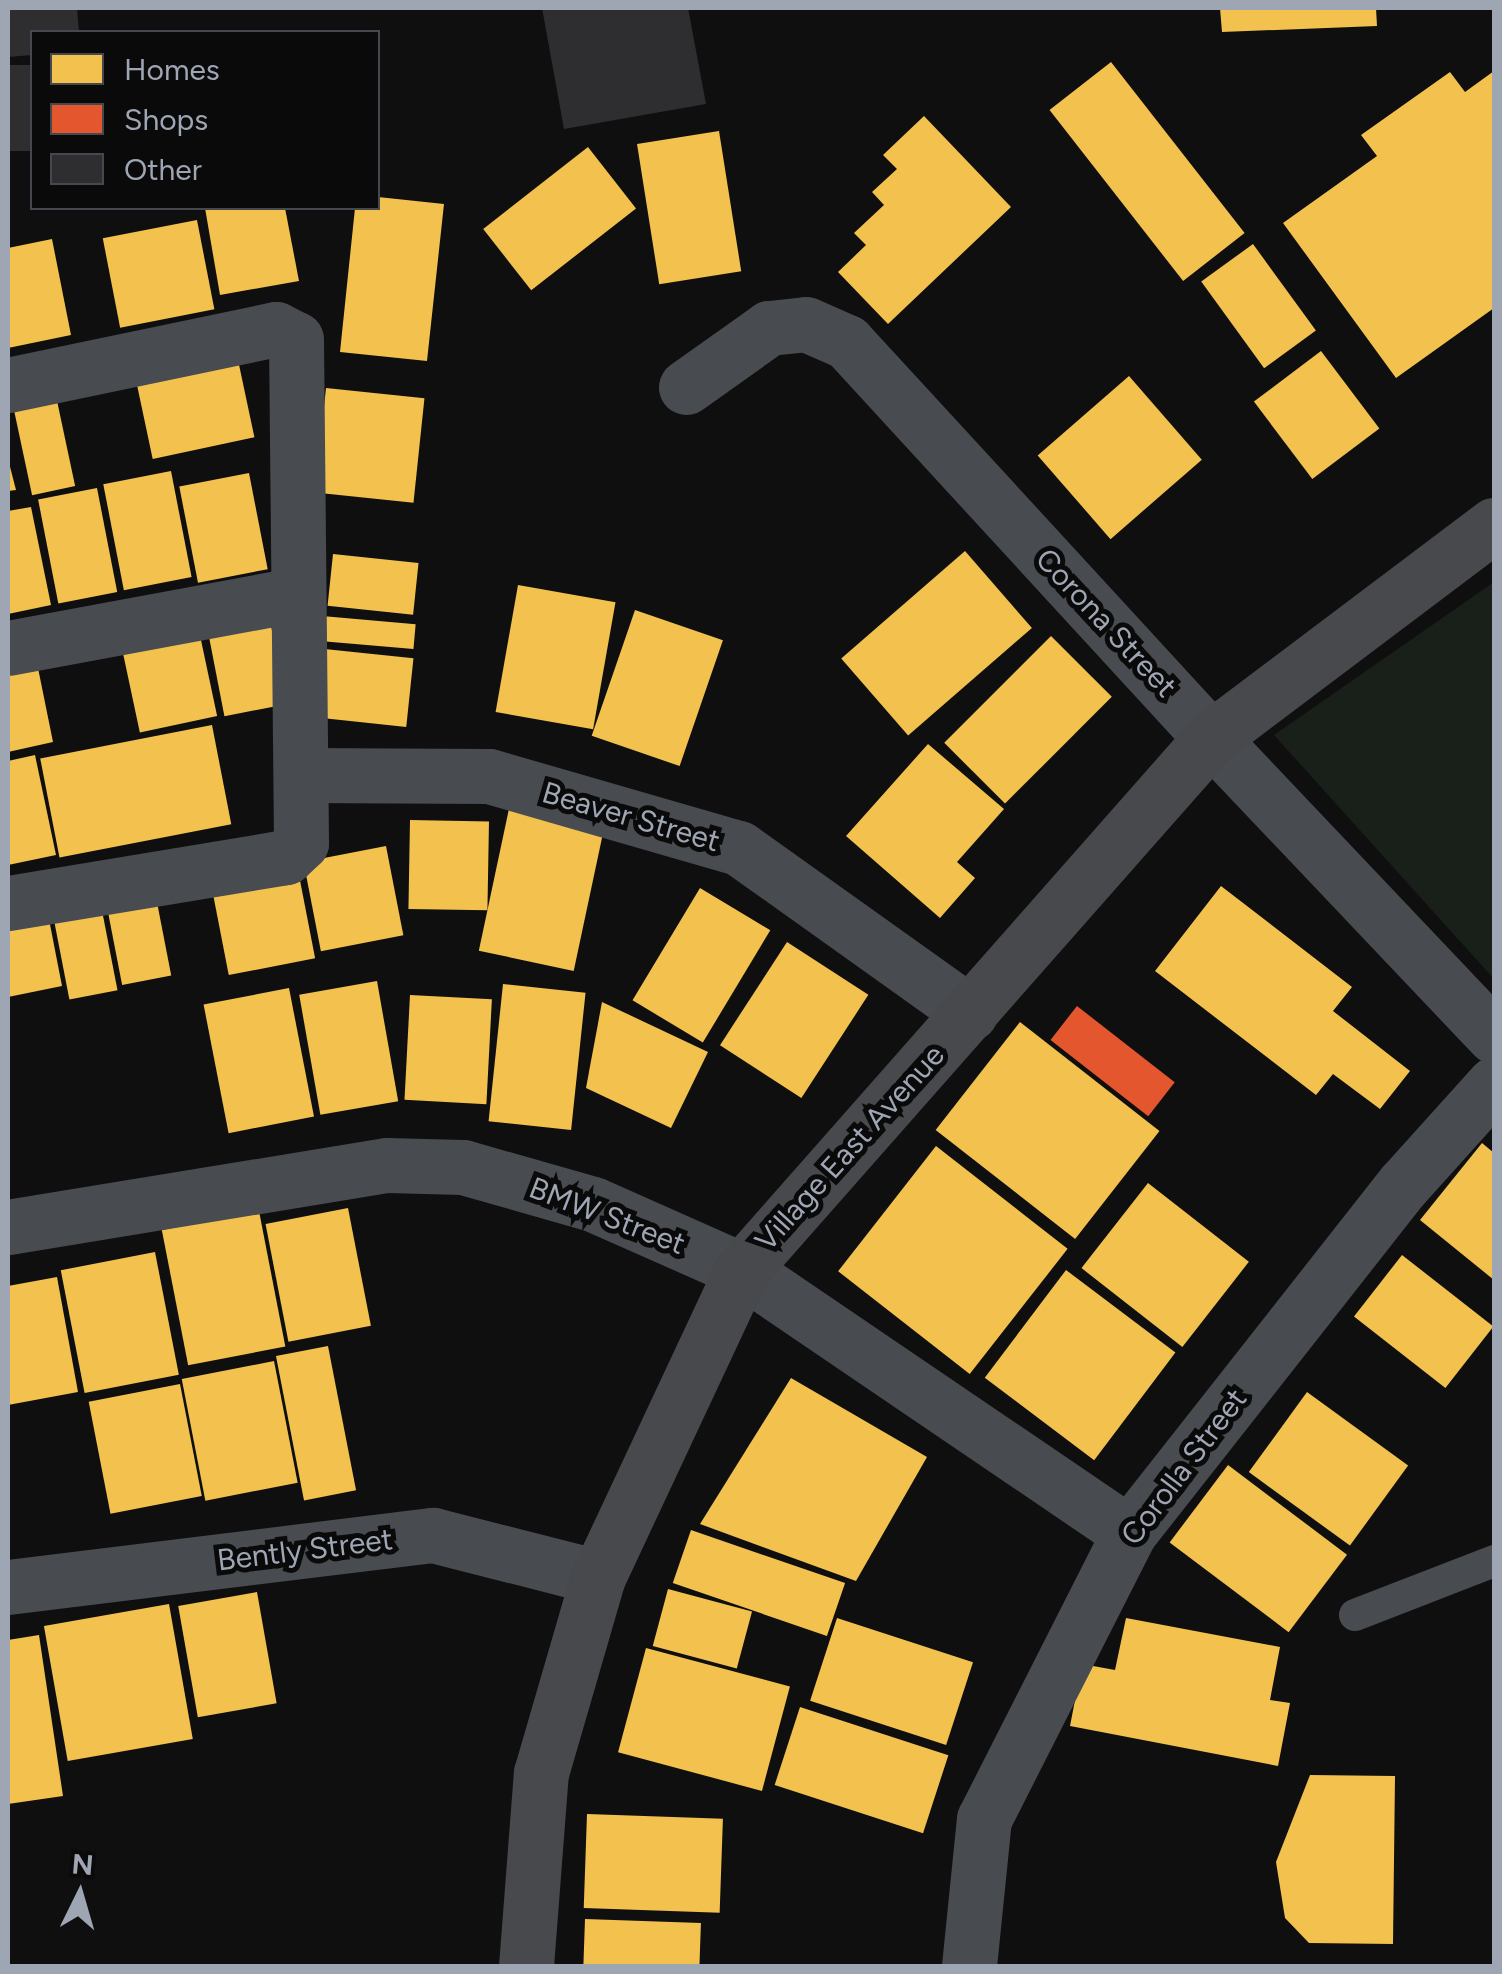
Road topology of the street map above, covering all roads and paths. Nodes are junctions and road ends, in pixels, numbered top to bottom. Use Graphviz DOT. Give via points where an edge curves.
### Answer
graph roads {
  1 [pos="8,385"];
  2 [pos="686,387"];
  3 [pos="1494,525"];
  4 [pos="295,595"];
  5 [pos="8,648"];
  6 [pos="1211,738"];
  7 [pos="301,775"];
  8 [pos="8,903"];
  9 [pos="970,1013"];
  10 [pos="1494,1036"];
  11 [pos="1494,1084"];
  12 [pos="8,1227"];
  13 [pos="742,1270"];
  14 [pos="1129,1534"];
  15 [pos="1494,1560"];
  16 [pos="598,1577"];
  17 [pos="8,1587"];
  18 [pos="1356,1615"];
  19 [pos="526,1966"];
  20 [pos="969,1966"];
  1 -- 4 [label="street" via="276,329 291,333 298,347"];
  2 -- 6 [label="street, Corona Street" via="769,328 806,324 847,342"];
  3 -- 6 [label="street, Village East Avenue"];
  4 -- 5 [label="street"];
  4 -- 7 [label="street"];
  6 -- 9 [label="street, Village East Avenue"];
  6 -- 10 [label="street, Corona Street"];
  7 -- 8 [label="street" via="301,844 286,857"];
  7 -- 9 [label="street, Beaver Street" via="489,776 739,848"];
  9 -- 13 [label="street, Village East Avenue"];
  11 -- 14 [label="street, Corolla Street" via="1403,1185"];
  12 -- 13 [label="street, BMW Street" via="387,1165 463,1167 593,1204"];
  13 -- 14 [label="street, BMW Street"];
  13 -- 16 [label="street, Village East Avenue"];
  14 -- 20 [label="street, Corolla Street" via="984,1819"];
  15 -- 18 [label="lane"];
  16 -- 17 [label="street, Bently Street" via="433,1534"];
  16 -- 19 [label="street, Village East Avenue" via="541,1773"];
}
